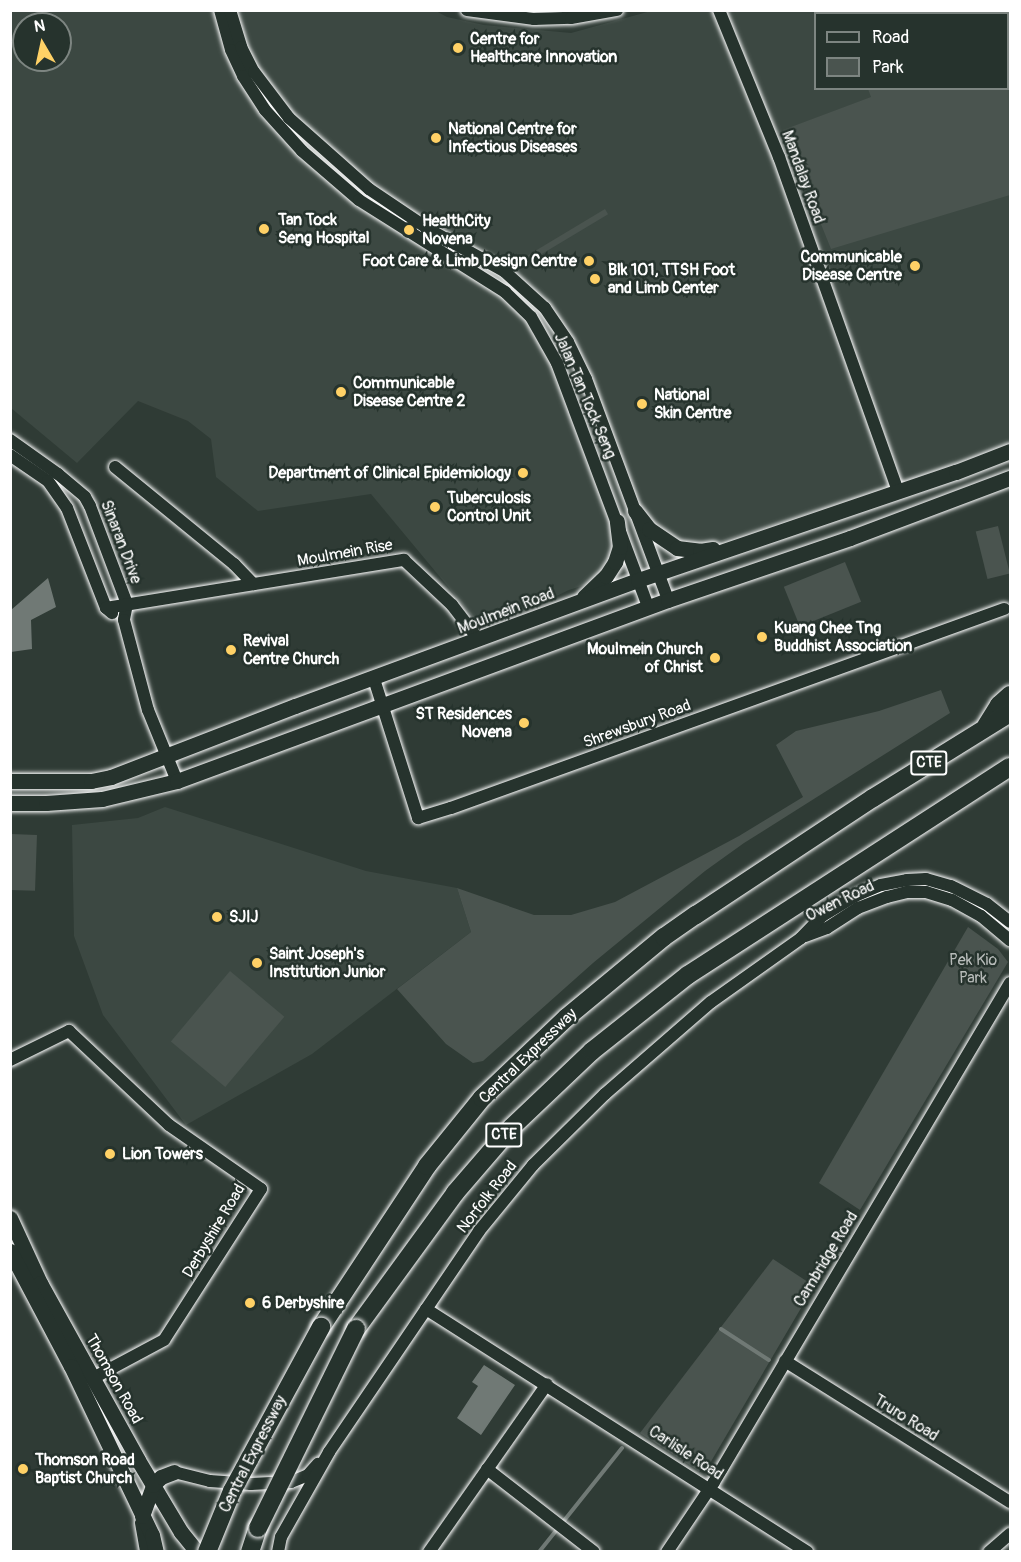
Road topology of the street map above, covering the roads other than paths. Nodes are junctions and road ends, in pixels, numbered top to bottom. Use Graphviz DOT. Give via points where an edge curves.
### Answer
graph roads {
  1 [pos="220,10"];
  2 [pos="230,10"];
  3 [pos="467,10"];
  4 [pos="617,10"];
  5 [pos="719,10"];
  6 [pos="10,440"];
  7 [pos="1011,451"];
  8 [pos="10,455"];
  9 [pos="115,467"];
  10 [pos="1011,478"];
  11 [pos="898,492"];
  12 [pos="635,511"];
  13 [pos="617,521"];
  14 [pos="739,546"];
  15 [pos="658,573"];
  16 [pos="638,580"];
  17 [pos="253,584"];
  18 [pos="668,600"];
  19 [pos="578,603"];
  20 [pos="127,604"];
  21 [pos="648,607"];
  22 [pos="106,608"];
  23 [pos="1004,609"];
  24 [pos="124,620"];
  25 [pos="479,640"];
  26 [pos="374,679"];
  27 [pos="1011,695"];
  28 [pos="383,707"];
  29 [pos="1011,713"];
  30 [pos="985,728"];
  31 [pos="171,756"];
  32 [pos="1011,767"];
  33 [pos="10,781"];
  34 [pos="177,781"];
  35 [pos="10,803"];
  36 [pos="1011,922"];
  37 [pos="801,938"];
  38 [pos="1011,940"];
  39 [pos="1011,982"];
  40 [pos="10,1060"];
  41 [pos="10,1218"];
  42 [pos="10,1251"];
  43 [pos="426,1309"];
  44 [pos="785,1361"];
  45 [pos="93,1378"];
  46 [pos="547,1384"];
  47 [pos="329,1452"];
  48 [pos="138,1461"];
  49 [pos="487,1469"];
  50 [pos="174,1472"];
  51 [pos="153,1485"];
  52 [pos="711,1488"];
  53 [pos="1011,1502"];
  54 [pos="140,1510"];
  55 [pos="1011,1534"];
  56 [pos="146,1551"];
  57 [pos="156,1551"];
  58 [pos="197,1551"];
  59 [pos="207,1551"];
  60 [pos="250,1551"];
  61 [pos="278,1551"];
  62 [pos="429,1551"];
  63 [pos="594,1551"];
  64 [pos="667,1551"];
  65 [pos="806,1551"];
  66 [pos="989,1551"];
  1 -- 13 [label="street, Jalan Tan Tock Seng" via="243,76 265,110 302,151 359,200 505,291 531,317 557,363"];
  2 -- 12 [label="street, Jalan Tan Tock Seng" via="241,47 254,72 289,118 369,189 430,230 504,271 545,308 586,379"];
  3 -- 4 [label="street" via="534,19"];
  5 -- 11 [label="street, Mandalay Road" via="779,157"];
  6 -- 20 [label="street, Sinaran Drive" via="85,497"];
  7 -- 11 [label="main road, Moulmein Road"];
  8 -- 22 [label="street" via="48,481 67,508"];
  9 -- 17 [label="street"];
  10 -- 18 [label="main road"];
  11 -- 14 [label="main road, Moulmein Road"];
  12 -- 14 [label="main road" via="649,529 677,548 700,551"];
  12 -- 15 [label="street, Jalan Tan Tock Seng"];
  13 -- 16 [label="street, Jalan Tan Tock Seng"];
  13 -- 19 [label="main road" via="620,547 615,562"];
  14 -- 15 [label="main road, Moulmein Road"];
  15 -- 16 [label="main road, Moulmein Road"];
  15 -- 18 [label="street, Jalan Tan Tock Seng"];
  16 -- 19 [label="main road, Moulmein Road"];
  16 -- 21 [label="street, Jalan Tan Tock Seng"];
  17 -- 20 [label="street, Moulmein Rise"];
  17 -- 25 [label="street, Moulmein Rise" via="404,560 452,605"];
  18 -- 21 [label="main road"];
  19 -- 25 [label="main road, Moulmein Road"];
  20 -- 22 [label="street, Moulmein Rise"];
  20 -- 24 [label="street, Sinaran Drive"];
  21 -- 28 [label="main road"];
  22 -- 24 [label="street"];
  23 -- 28 [label="street, Shrewsbury Road" via="418,818"];
  24 -- 31 [label="street, Sinaran Drive" via="148,705"];
  25 -- 26 [label="main road, Moulmein Road"];
  26 -- 28 [label="street, Shrewsbury Road"];
  26 -- 31 [label="main road, Moulmein Road" via="295,705"];
  27 -- 30 [label="highway" via="999,705"];
  28 -- 34 [label="main road"];
  29 -- 30 [label="highway, Central Expressway / CTE"];
  30 -- 59 [label="highway, Central Expressway / CTE, bridge" via="680,926 566,1018 482,1098 427,1166 321,1327 232,1491"];
  31 -- 33 [label="main road, Moulmein Road" via="91,781"];
  31 -- 34 [label="street, Sinaran Drive"];
  32 -- 60 [label="highway, CTE, bridge" via="688,975 592,1051 512,1127 455,1193 356,1329"];
  34 -- 35 [label="main road" via="102,799"];
  36 -- 37 [label="street, Owen Road" via="987,904 951,886 926,879 907,880 855,896 822,916"];
  37 -- 38 [label="street, Owen Road" via="827,928 858,908 907,892 926,892 952,900 981,916"];
  37 -- 43 [label="street, Norfolk Road" via="711,1002 597,1101 533,1165 479,1231"];
  39 -- 44 [label="street, Cambridge Road"];
  40 -- 45 [label="street, Derbyshire Road" via="69,1031 169,1125 261,1189 164,1340"];
  41 -- 45 [label="main road, Thomson Road" via="40,1283"];
  42 -- 54 [label="main road, Thomson Road"];
  43 -- 46 [label="street, Carlisle Road"];
  43 -- 47 [label="street, Norfolk Road"];
  44 -- 52 [label="street, Cambridge Road"];
  44 -- 53 [label="street, Truro Road"];
  45 -- 48 [label="main road, Thomson Road"];
  46 -- 49 [label="street"];
  46 -- 52 [label="street, Carlisle Road"];
  47 -- 50 [label="street, Norfolk Road" via="308,1475 291,1482 210,1481"];
  47 -- 61 [label="street, Norfolk Road" via="281,1537"];
  48 -- 50 [label="main road"];
  48 -- 51 [label="main road, Thomson Road"];
  49 -- 62 [label="street"];
  49 -- 63 [label="street"];
  50 -- 51 [label="main road"];
  51 -- 54 [label="main road"];
  51 -- 58 [label="main road, Thomson Road"];
  52 -- 64 [label="street, Cambridge Road"];
  52 -- 65 [label="street, Carlisle Road"];
  54 -- 56 [label="street"];
  54 -- 57 [label="main road, Thomson Road"];
  55 -- 66 [label="street"];
}
